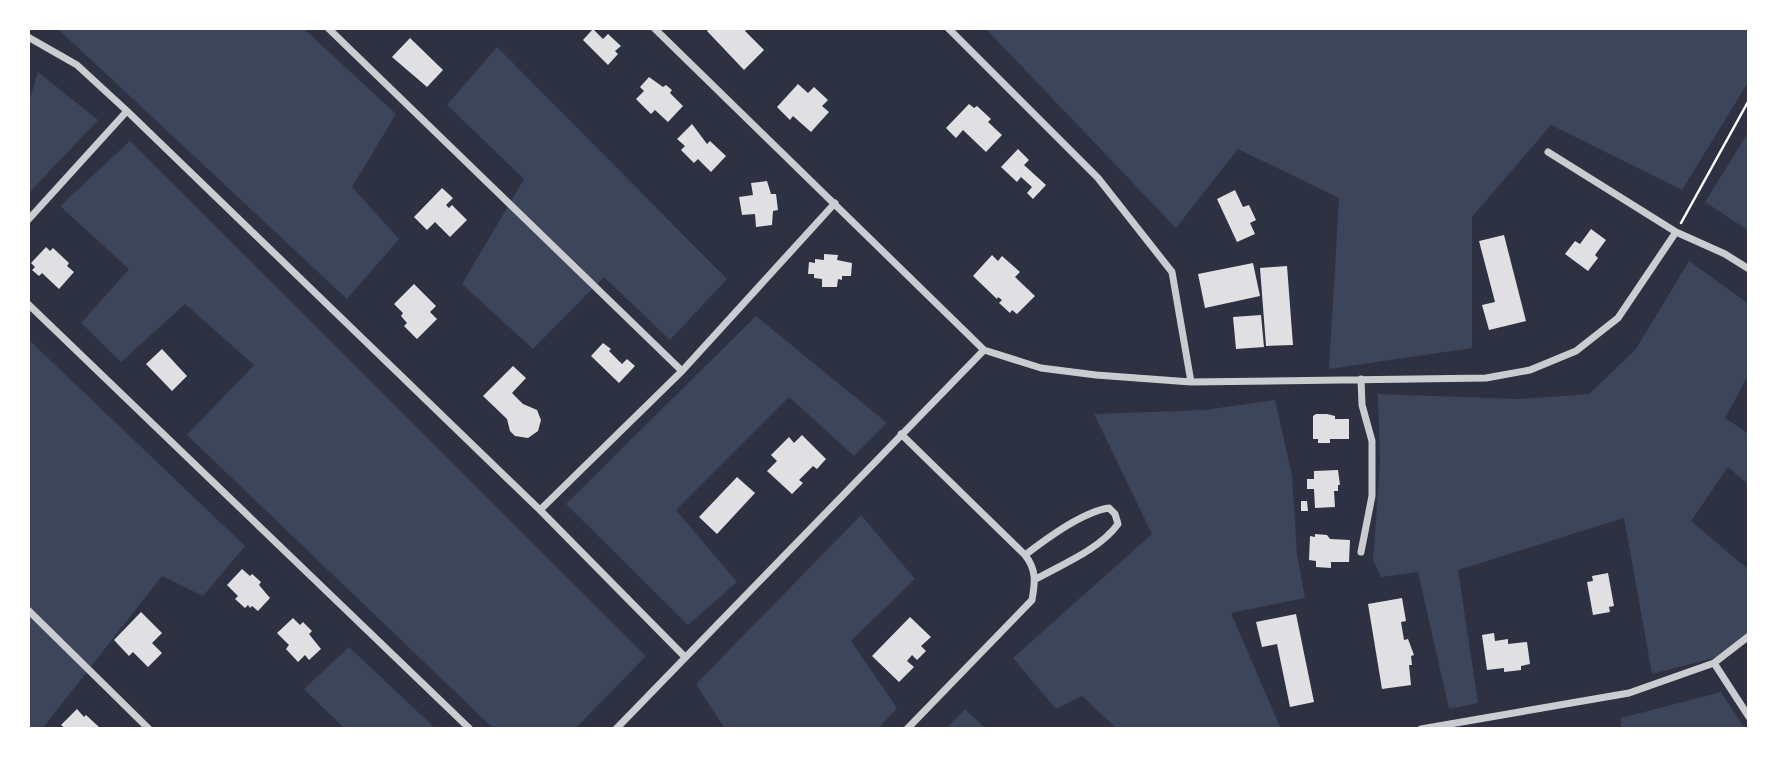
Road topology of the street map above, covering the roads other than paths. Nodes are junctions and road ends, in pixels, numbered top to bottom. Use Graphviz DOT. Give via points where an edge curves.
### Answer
graph roads {
  1 [pos="328,28"];
  2 [pos="654,28"];
  3 [pos="948,28"];
  4 [pos="28,37"];
  5 [pos="127,111"];
  6 [pos="1548,152"];
  7 [pos="835,203"];
  8 [pos="28,220"];
  9 [pos="1676,232"];
  10 [pos="1749,270"];
  11 [pos="28,304"];
  12 [pos="984,350"];
  13 [pos="682,371"];
  14 [pos="1362,379"];
  15 [pos="1191,382"];
  16 [pos="901,434"];
  17 [pos="540,510"];
  18 [pos="1362,552"];
  19 [pos="1025,555"];
  20 [pos="1036,579"];
  21 [pos="28,610"];
  22 [pos="1749,636"];
  23 [pos="685,657"];
  24 [pos="1714,663"];
  25 [pos="1749,717"];
  26 [pos="149,729"];
  27 [pos="470,729"];
  28 [pos="616,729"];
  29 [pos="907,729"];
  30 [pos="1421,729"];
  1 -- 13 [label="street"];
  2 -- 7 [label="street"];
  3 -- 15 [label="street" via="1098,178 1172,272"];
  4 -- 5 [label="street" via="77,65"];
  5 -- 8 [label="street"];
  5 -- 17 [label="street"];
  6 -- 9 [label="street"];
  7 -- 12 [label="street"];
  7 -- 13 [label="street"];
  9 -- 10 [label="street"];
  9 -- 14 [label="street" via="1618,318 1576,351 1531,370 1486,378"];
  11 -- 27 [label="street"];
  12 -- 15 [label="street" via="1041,368"];
  12 -- 16 [label="street"];
  13 -- 17 [label="street"];
  14 -- 15 [label="street"];
  14 -- 18 [label="street" via="1362,405 1372,441 1372,496"];
  16 -- 19 [label="street"];
  16 -- 23 [label="street"];
  17 -- 23 [label="street"];
  19 -- 20 [label="street"];
  19 -- 20 [label="street" via="1098,510 1109,508 1115,513 1118,524 1111,533"];
  20 -- 29 [label="street" via="1032,600"];
  21 -- 26 [label="street"];
  22 -- 24 [label="street"];
  23 -- 28 [label="street"];
  24 -- 25 [label="street"];
  24 -- 30 [label="street" via="1629,693"];
}
